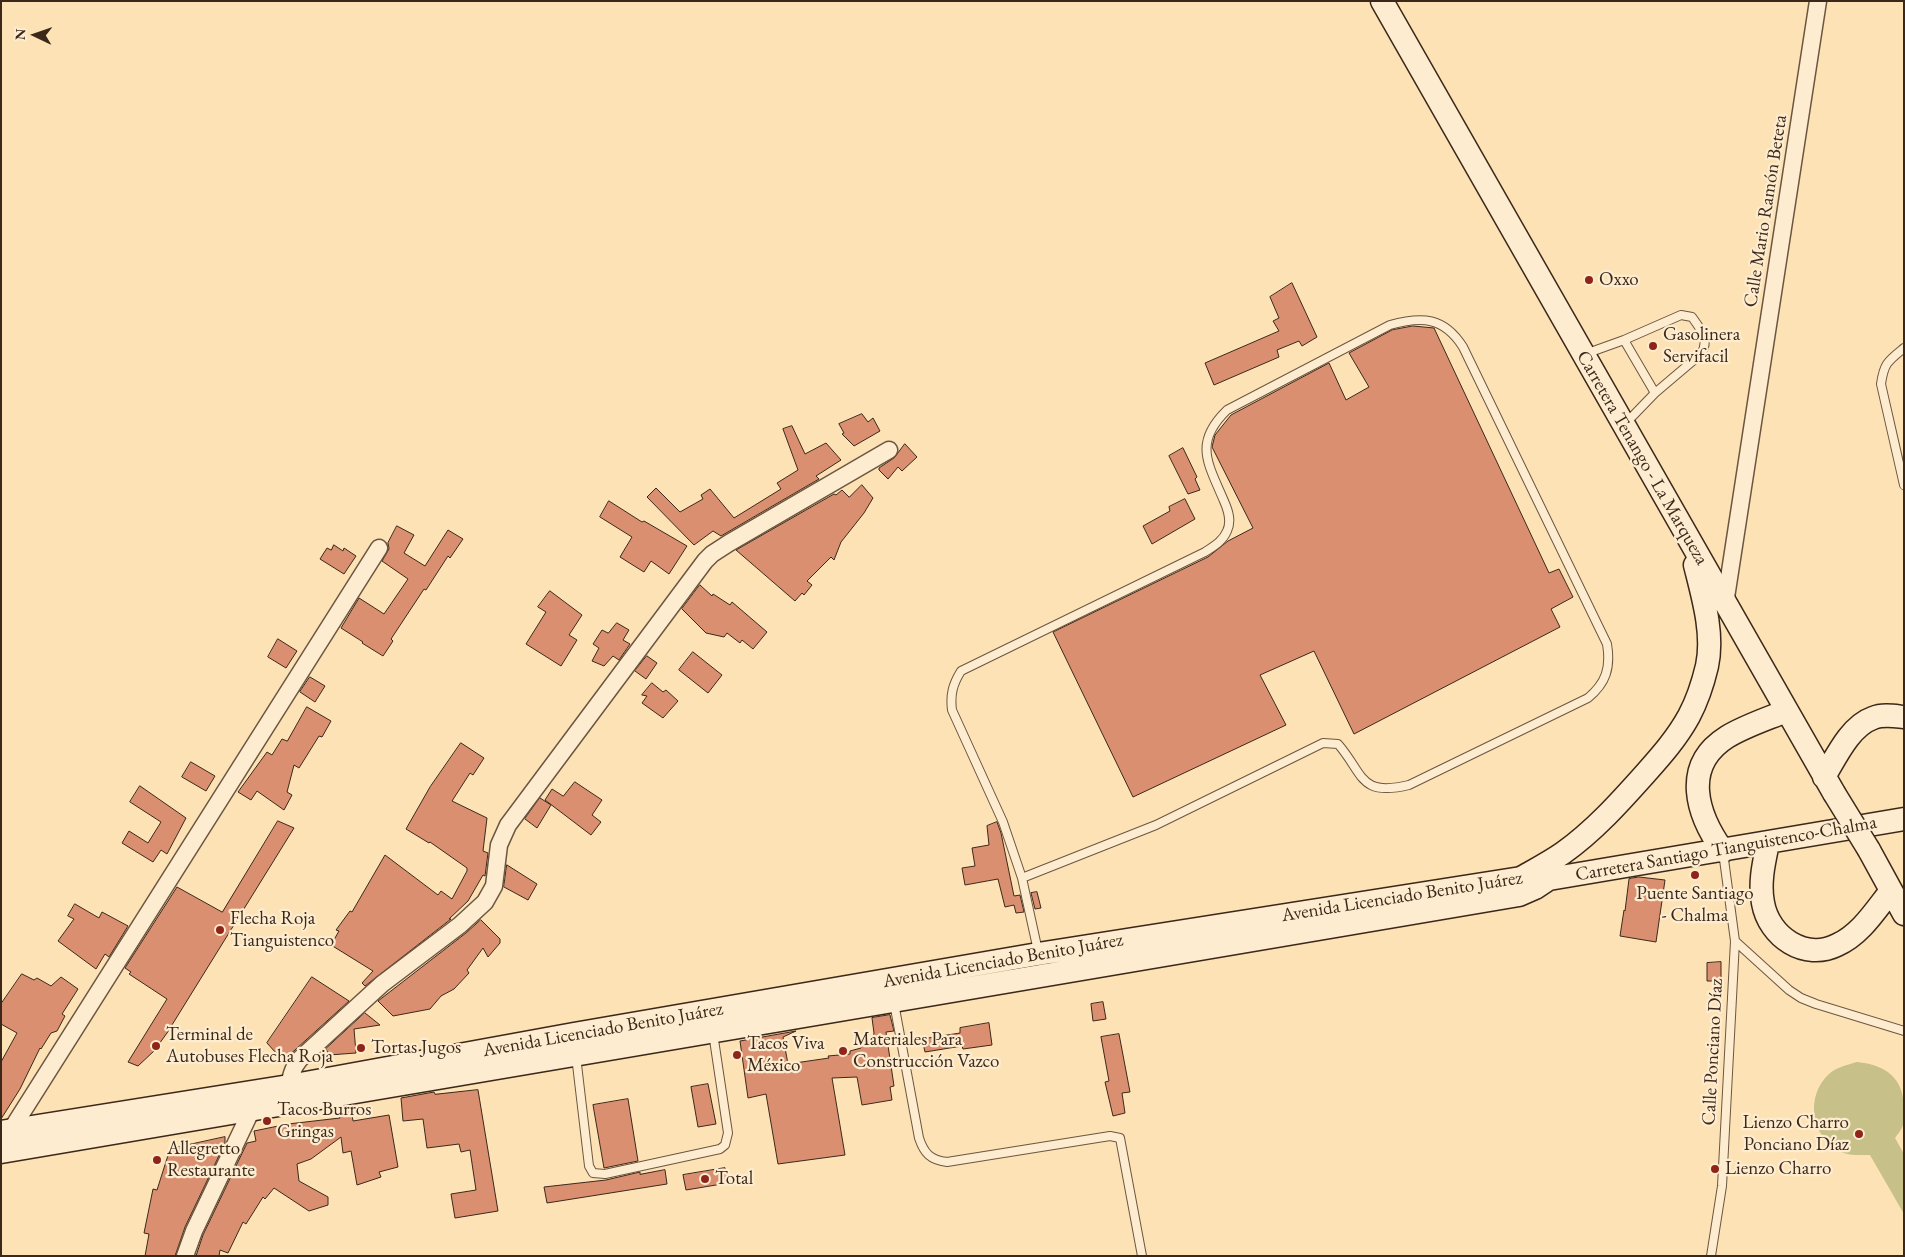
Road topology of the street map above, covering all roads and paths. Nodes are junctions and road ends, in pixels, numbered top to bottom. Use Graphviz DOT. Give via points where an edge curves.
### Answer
graph roads {
  1 [pos="1382,1"];
  2 [pos="1818,1"];
  3 [pos="1624,340"];
  4 [pos="1904,348"];
  5 [pos="1583,354"];
  6 [pos="1655,393"];
  7 [pos="1624,425"];
  8 [pos="889,450"];
  9 [pos="1904,485"];
  10 [pos="1690,541"];
  11 [pos="379,548"];
  12 [pos="1725,604"];
  13 [pos="1786,711"];
  14 [pos="1904,717"];
  15 [pos="1829,785"];
  16 [pos="1904,819"];
  17 [pos="1768,843"];
  18 [pos="1722,851"];
  19 [pos="1022,878"];
  20 [pos="1520,878"];
  21 [pos="1549,879"];
  22 [pos="1890,892"];
  23 [pos="1904,914"];
  24 [pos="1735,941"];
  25 [pos="1040,965"];
  26 [pos="894,1002"];
  27 [pos="712,1022"];
  28 [pos="1904,1031"];
  29 [pos="575,1044"];
  30 [pos="288,1095"];
  31 [pos="252,1109"];
  32 [pos="6,1141"];
  33 [pos="185,1256"];
  34 [pos="1142,1256"];
  35 [pos="1711,1256"];
  1 -- 5 [label="main road, Carretera Tenango - La Marqueza"];
  2 -- 12 [label="street, Calle Mario Ramón Beteta"];
  3 -- 5 [label="lane"];
  3 -- 6 [label="lane"];
  3 -- 6 [label="lane" via="1681,315 1692,317 1705,336 1705,348 1701,354"];
  4 -- 9 [label="lane" via="1887,363 1881,384"];
  5 -- 7 [label="main road, Carretera Tenango - La Marqueza"];
  6 -- 7 [label="lane"];
  7 -- 10 [label="main road, Carretera Tenango - La Marqueza"];
  8 -- 30 [label="street" via="729,543 705,561 508,825 499,845 494,886 485,902 460,926 382,984 300,1059 294,1065"];
  10 -- 12 [label="main road, Carretera Tenango - La Marqueza"];
  10 -- 20 [label="main road" via="1708,634 1707,665 1688,717 1668,747 1592,829 1563,853"];
  11 -- 32 [label="street"];
  12 -- 13 [label="main road, Carretera Tenango - La Marqueza"];
  13 -- 15 [label="main road, Carretera Tenango - La Marqueza"];
  13 -- 18 [label="main road" via="1725,738 1701,766 1697,788 1701,810"];
  14 -- 15 [label="main road" via="1887,715 1861,725 1841,750"];
  15 -- 22 [label="main road, Carretera Tenango - La Marqueza, bridge" via="1869,850"];
  16 -- 17 [label="main road, Carretera Santiago Tianguistenco-Chalma"];
  17 -- 18 [label="main road, Carretera Santiago Tianguistenco-Chalma"];
  17 -- 22 [label="main road" via="1761,883 1763,904 1770,924 1784,939 1800,948 1818,951 1837,945 1858,931"];
  18 -- 21 [label="main road, Carretera Santiago Tianguistenco-Chalma"];
  18 -- 24 [label="lane, Calle Ponciano Díaz"];
  19 -- 19 [label="lane" via="1156,825 1323,743 1338,744 1368,784 1380,789 1393,789 1409,785 1579,703 1600,688 1609,658 1607,644 1463,347 1445,326 1417,319 1390,325 1227,410 1214,422 1207,436 1206,454 1230,519 1219,543 961,671 950,697 952,710 1000,815"];
  19 -- 25 [label="lane"];
  20 -- 21 [label="main road, Avenida Licenciado Benito Juárez"];
  20 -- 25 [label="main road, Avenida Licenciado Benito Juárez"];
  21 -- 25 [label="main road, Avenida Licenciado Benito Juárez" via="1519,895"];
  22 -- 23 [label="main road, Carretera Tenango - La Marqueza"];
  24 -- 28 [label="lane" via="1801,998"];
  24 -- 35 [label="lane, Calle Ponciano Díaz" via="1722,1186"];
  25 -- 26 [label="main road, Avenida Licenciado Benito Juárez"];
  25 -- 27 [label="main road, Avenida Licenciado Benito Juárez"];
  26 -- 27 [label="main road, Avenida Licenciado Benito Juárez"];
  26 -- 34 [label="lane" via="918,1138 929,1157 947,1162 1110,1136 1120,1138"];
  27 -- 29 [label="main road, Avenida Licenciado Benito Juárez"];
  27 -- 29 [label="lane" via="728,1133 725,1145 605,1174 593,1173 589,1166"];
  29 -- 30 [label="main road, Avenida Licenciado Benito Juárez"];
  30 -- 31 [label="main road, Avenida Licenciado Benito Juárez"];
  30 -- 32 [label="main road, Avenida Licenciado Benito Juárez"];
  31 -- 32 [label="main road, Avenida Licenciado Benito Juárez"];
  31 -- 33 [label="street"];
}
